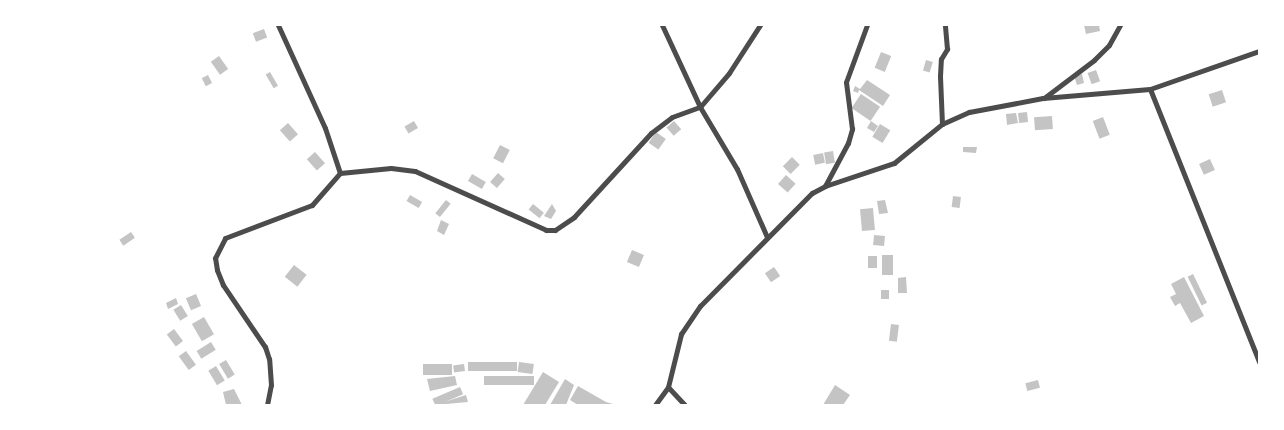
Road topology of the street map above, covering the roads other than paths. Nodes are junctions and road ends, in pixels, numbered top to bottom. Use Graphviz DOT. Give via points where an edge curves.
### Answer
graph roads {
  1 [pos="278,25"];
  2 [pos="662,25"];
  3 [pos="760,25"];
  4 [pos="867,25"];
  5 [pos="945,25"];
  6 [pos="1120,25"];
  7 [pos="1259,51"];
  8 [pos="1150,89"];
  9 [pos="1043,98"];
  10 [pos="700,107"];
  11 [pos="942,124"];
  12 [pos="340,173"];
  13 [pos="825,186"];
  14 [pos="767,237"];
  15 [pos="1259,362"];
  16 [pos="668,387"];
  17 [pos="267,405"];
  18 [pos="655,405"];
  19 [pos="685,405"];
  1 -- 12 [label="street" via="325,128"];
  2 -- 10 [label="street"];
  3 -- 10 [label="street" via="728,73"];
  4 -- 13 [label="street" via="846,82 852,129"];
  5 -- 11 [label="street" via="946,49 941,59 940,76"];
  6 -- 9 [label="street" via="1094,60"];
  7 -- 8 [label="street"];
  8 -- 9 [label="street"];
  8 -- 15 [label="street"];
  9 -- 11 [label="street" via="969,112"];
  10 -- 12 [label="street" via="672,117 651,133 574,217 554,230 546,230 415,171 391,168"];
  10 -- 14 [label="street" via="737,170"];
  11 -- 13 [label="street" via="894,164"];
  12 -- 17 [label="street" via="312,205 234,232 219,245 215,258 223,286 270,358 271,385"];
  13 -- 14 [label="street" via="812,194"];
  14 -- 16 [label="street" via="700,306 686,327 676,350"];
  16 -- 18 [label="street"];
  16 -- 19 [label="street"];
}
